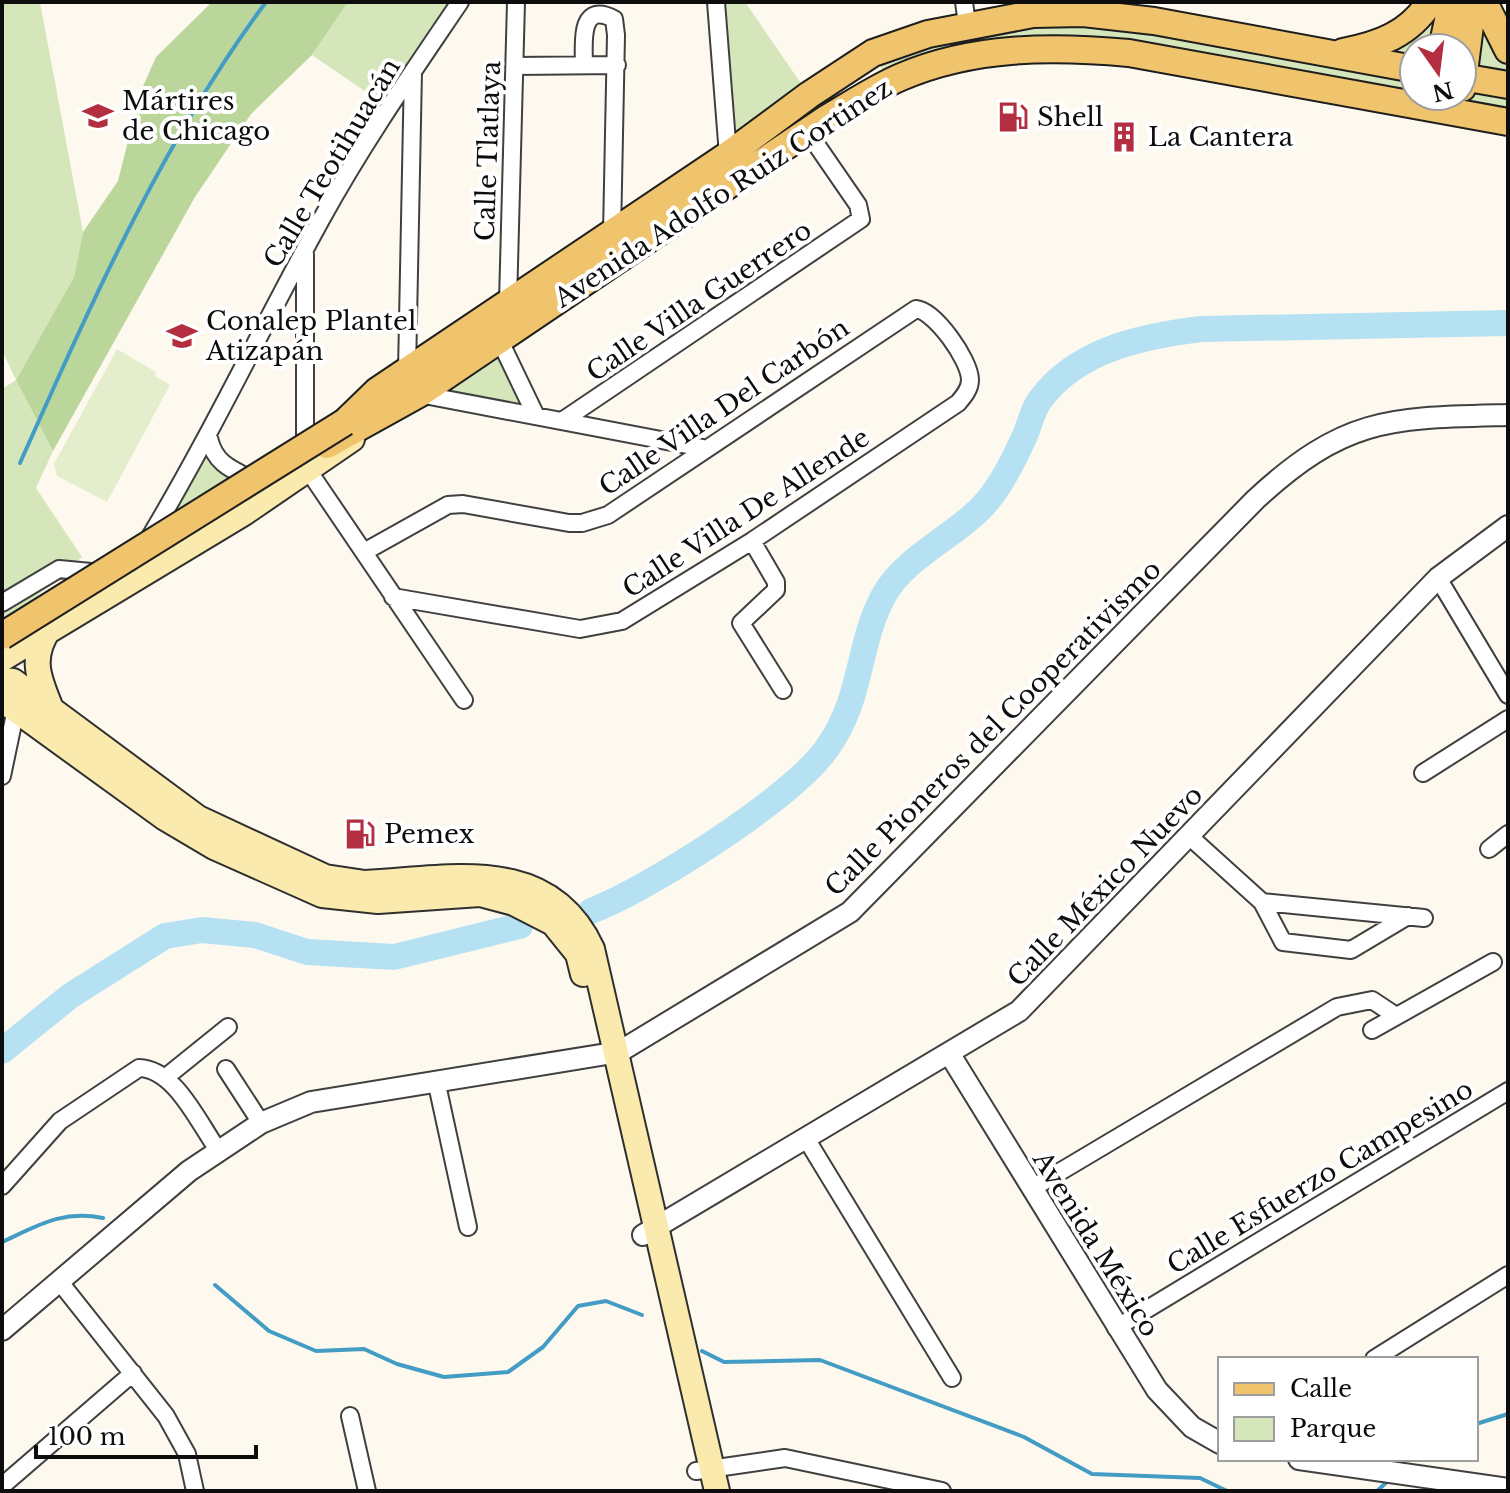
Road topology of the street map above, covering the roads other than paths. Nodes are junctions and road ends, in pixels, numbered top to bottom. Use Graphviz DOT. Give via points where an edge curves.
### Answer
graph roads {
  1 [pos="460,2"];
  2 [pos="516,2"];
  3 [pos="716,2"];
  4 [pos="1430,2"];
  5 [pos="1452,2"];
  6 [pos="1473,2"];
  7 [pos="1484,2"];
  8 [pos="966,13"];
  9 [pos="1445,32"];
  10 [pos="1469,32"];
  11 [pos="928,34"];
  12 [pos="881,50"];
  13 [pos="1508,50"];
  14 [pos="1330,55"];
  15 [pos="937,63"];
  16 [pos="584,65"];
  17 [pos="617,65"];
  18 [pos="515,66"];
  19 [pos="1398,66"];
  20 [pos="413,71"];
  21 [pos="896,79"];
  22 [pos="1508,85"];
  23 [pos="1478,89"];
  24 [pos="1398,98"];
  25 [pos="1478,102"];
  26 [pos="1508,122"];
  27 [pos="807,131"];
  28 [pos="728,155"];
  29 [pos="612,234"];
  30 [pos="305,249"];
  31 [pos="508,302"];
  32 [pos="926,310"];
  33 [pos="500,341"];
  34 [pos="413,382"];
  35 [pos="384,401"];
  36 [pos="1508,415"];
  37 [pos="536,416"];
  38 [pos="562,421"];
  39 [pos="209,438"];
  40 [pos="305,441"];
  41 [pos="703,448"];
  42 [pos="308,470"];
  43 [pos="249,478"];
  44 [pos="180,517"];
  45 [pos="1508,526"];
  46 [pos="151,535"];
  47 [pos="752,541"];
  48 [pos="364,552"];
  49 [pos="91,572"];
  50 [pos="1438,578"];
  51 [pos="393,597"];
  52 [pos="2,603"];
  53 [pos="2,627"];
  54 [pos="49,629"];
  55 [pos="2,641"];
  56 [pos="2,659"];
  57 [pos="2,680"];
  58 [pos="783,690"];
  59 [pos="1508,695"];
  60 [pos="464,700"];
  61 [pos="9,705"];
  62 [pos="51,708"];
  63 [pos="1508,719"];
  64 [pos="1423,773"];
  65 [pos="2,776"];
  66 [pos="1508,834"];
  67 [pos="1189,836"];
  68 [pos="1489,849"];
  69 [pos="1262,902"];
  70 [pos="1493,962"];
  71 [pos="1396,1016"];
  72 [pos="228,1027"];
  73 [pos="1372,1030"];
  74 [pos="949,1053"];
  75 [pos="611,1054"];
  76 [pos="226,1069"];
  77 [pos="166,1077"];
  78 [pos="436,1080"];
  79 [pos="1508,1091"];
  80 [pos="261,1123"];
  81 [pos="807,1140"];
  82 [pos="218,1150"];
  83 [pos="2,1186"];
  84 [pos="1031,1189"];
  85 [pos="468,1227"];
  86 [pos="650,1231"];
  87 [pos="1508,1275"];
  88 [pos="59,1281"];
  89 [pos="1116,1328"];
  90 [pos="2,1330"];
  91 [pos="1377,1357"];
  92 [pos="133,1373"];
  93 [pos="952,1378"];
  94 [pos="350,1416"];
  95 [pos="1218,1442"];
  96 [pos="1313,1461"];
  97 [pos="706,1480"];
  98 [pos="2,1486"];
  99 [pos="1508,1489"];
  100 [pos="195,1491"];
  101 [pos="367,1491"];
  102 [pos="942,1491"];
  1 -- 20 [label="street, Calle Teotihuacán"];
  2 -- 18 [label="street, Calle Tlatlaya"];
  3 -- 28 [label="street"];
  4 -- 14 [label="main road" via="1408,30 1382,43"];
  5 -- 9 [label="main road"];
  6 -- 10 [label="main road"];
  7 -- 13 [label="main road"];
  8 -- 11 [label="main road, Avenida Adolfo Ruiz Cortinez"];
  8 -- 14 [label="main road, Avenida Adolfo Ruiz Cortinez" via="1083,13 1154,21"];
  11 -- 12 [label="main road, Avenida Adolfo Ruiz Cortinez"];
  11 -- 15 [label="main road"];
  12 -- 21 [label="main road"];
  12 -- 28 [label="main road, Avenida Adolfo Ruiz Cortinez"];
  14 -- 19 [label="main road, Avenida Adolfo Ruiz Cortinez"];
  15 -- 21 [label="main road, Avenida Adolfo Ruiz Cortinez"];
  15 -- 24 [label="main road, Avenida Adolfo Ruiz Cortinez" via="978,54 1066,48 1129,53"];
  16 -- 17 [label="street"];
  16 -- 17 [label="street" via="583,26 596,12 614,19"];
  16 -- 18 [label="street"];
  17 -- 29 [label="street"];
  18 -- 31 [label="street, Calle Tlatlaya"];
  20 -- 30 [label="street, Calle Teotihuacán"];
  20 -- 34 [label="street"];
  21 -- 27 [label="main road, Avenida Adolfo Ruiz Cortinez"];
  22 -- 23 [label="main road, Avenida Adolfo Ruiz Cortinez"];
  25 -- 26 [label="main road, Avenida Adolfo Ruiz Cortinez"];
  27 -- 33 [label="main road, Avenida Adolfo Ruiz Cortinez"];
  27 -- 38 [label="street, Calle Villa Guerrero" via="858,205 861,219"];
  28 -- 29 [label="main road, Avenida Adolfo Ruiz Cortinez"];
  29 -- 31 [label="main road, Avenida Adolfo Ruiz Cortinez"];
  30 -- 39 [label="street, Calle Teotihuacán"];
  30 -- 40 [label="street"];
  31 -- 34 [label="main road, Avenida Adolfo Ruiz Cortinez"];
  32 -- 41 [label="street, Calle Villa Del Carbón" via="905,313"];
  32 -- 47 [label="street, Calle Villa De Allende" via="967,367 967,392"];
  33 -- 34 [label="main road, Avenida Adolfo Ruiz Cortinez"];
  33 -- 37 [label="street"];
  34 -- 35 [label="main road, Avenida Adolfo Ruiz Cortinez"];
  34 -- 37 [label="street"];
  35 -- 40 [label="main road, Avenida Adolfo Ruiz Cortinez"];
  35 -- 42 [label="main road, Avenida Adolfo Ruiz Cortinez"];
  35 -- 55 [label="main road, Avenida Adolfo Ruiz Cortinez, bridge"];
  36 -- 75 [label="street, Calle Pioneros del Cooperativismo" via="1391,421 1331,441 1305,458 1245,510 871,895"];
  37 -- 38 [label="street"];
  38 -- 41 [label="street"];
  39 -- 43 [label="street" via="222,464"];
  39 -- 46 [label="street, Calle Teotihuacán"];
  40 -- 43 [label="main road, Avenida Adolfo Ruiz Cortinez"];
  41 -- 48 [label="street, Calle Villa Del Carbón" via="595,521 569,523 448,505"];
  42 -- 48 [label="street"];
  42 -- 54 [label="main road, Avenida Adolfo Ruiz Cortinez"];
  43 -- 44 [label="main road, Avenida Adolfo Ruiz Cortinez"];
  44 -- 46 [label="main road, Avenida Adolfo Ruiz Cortinez"];
  44 -- 55 [label="main road" via="142,556"];
  45 -- 50 [label="street, Calle México Nuevo"];
  46 -- 49 [label="main road, Avenida Adolfo Ruiz Cortinez"];
  47 -- 51 [label="street, Calle Villa De Allende" via="648,609 603,626 557,626"];
  47 -- 58 [label="street" via="776,590 741,623"];
  48 -- 51 [label="street"];
  49 -- 52 [label="street" via="59,569"];
  49 -- 53 [label="main road, Avenida Adolfo Ruiz Cortinez"];
  50 -- 59 [label="street"];
  50 -- 67 [label="street, Calle México Nuevo"];
  51 -- 60 [label="street"];
  54 -- 56 [label="main road, Avenida Adolfo Ruiz Cortinez"];
  54 -- 62 [label="main road" via="35,665"];
  57 -- 62 [label="main road" via="13,681"];
  61 -- 65 [label="street"];
  61 -- 75 [label="main road" via="184,831 291,883 322,895 378,901 480,894 535,912 553,923 578,954"];
  62 -- 75 [label="main road" via="172,802 325,877 365,883 482,876 554,900 582,927 592,949"];
  63 -- 64 [label="street"];
  66 -- 68 [label="street"];
  67 -- 69 [label="street"];
  67 -- 74 [label="street, Calle México Nuevo" via="1036,997"];
  69 -- 69 [label="street" via="1283,942 1351,950 1416,917"];
  70 -- 71 [label="street"];
  71 -- 73 [label="street"];
  71 -- 84 [label="street" via="1372,1000 1337,1007"];
  72 -- 77 [label="street"];
  74 -- 81 [label="street, Calle México Nuevo"];
  74 -- 84 [label="street, Avenida México"];
  75 -- 78 [label="street, Calle Pioneros del Cooperativismo"];
  75 -- 86 [label="main road"];
  76 -- 80 [label="street"];
  77 -- 82 [label="street"];
  77 -- 83 [label="street" via="154,1068 124,1074 60,1121"];
  78 -- 80 [label="street, Calle Pioneros del Cooperativismo" via="311,1102"];
  78 -- 85 [label="street"];
  79 -- 89 [label="street, Calle Esfuerzo Campesino"];
  80 -- 82 [label="street, Calle Pioneros del Cooperativismo"];
  81 -- 86 [label="street, Calle México Nuevo"];
  81 -- 93 [label="street"];
  82 -- 88 [label="street, Calle Pioneros del Cooperativismo"];
  84 -- 89 [label="street, Avenida México"];
  86 -- 97 [label="main road"];
  87 -- 91 [label="street"];
  88 -- 90 [label="street, Calle Pioneros del Cooperativismo"];
  88 -- 92 [label="street"];
  89 -- 95 [label="street, Avenida México" via="1174,1411"];
  92 -- 98 [label="street"];
  92 -- 100 [label="street" via="178,1435"];
  94 -- 101 [label="street"];
  96 -- 99 [label="street"];
  97 -- 102 [label="street" via="785,1458"];
}
